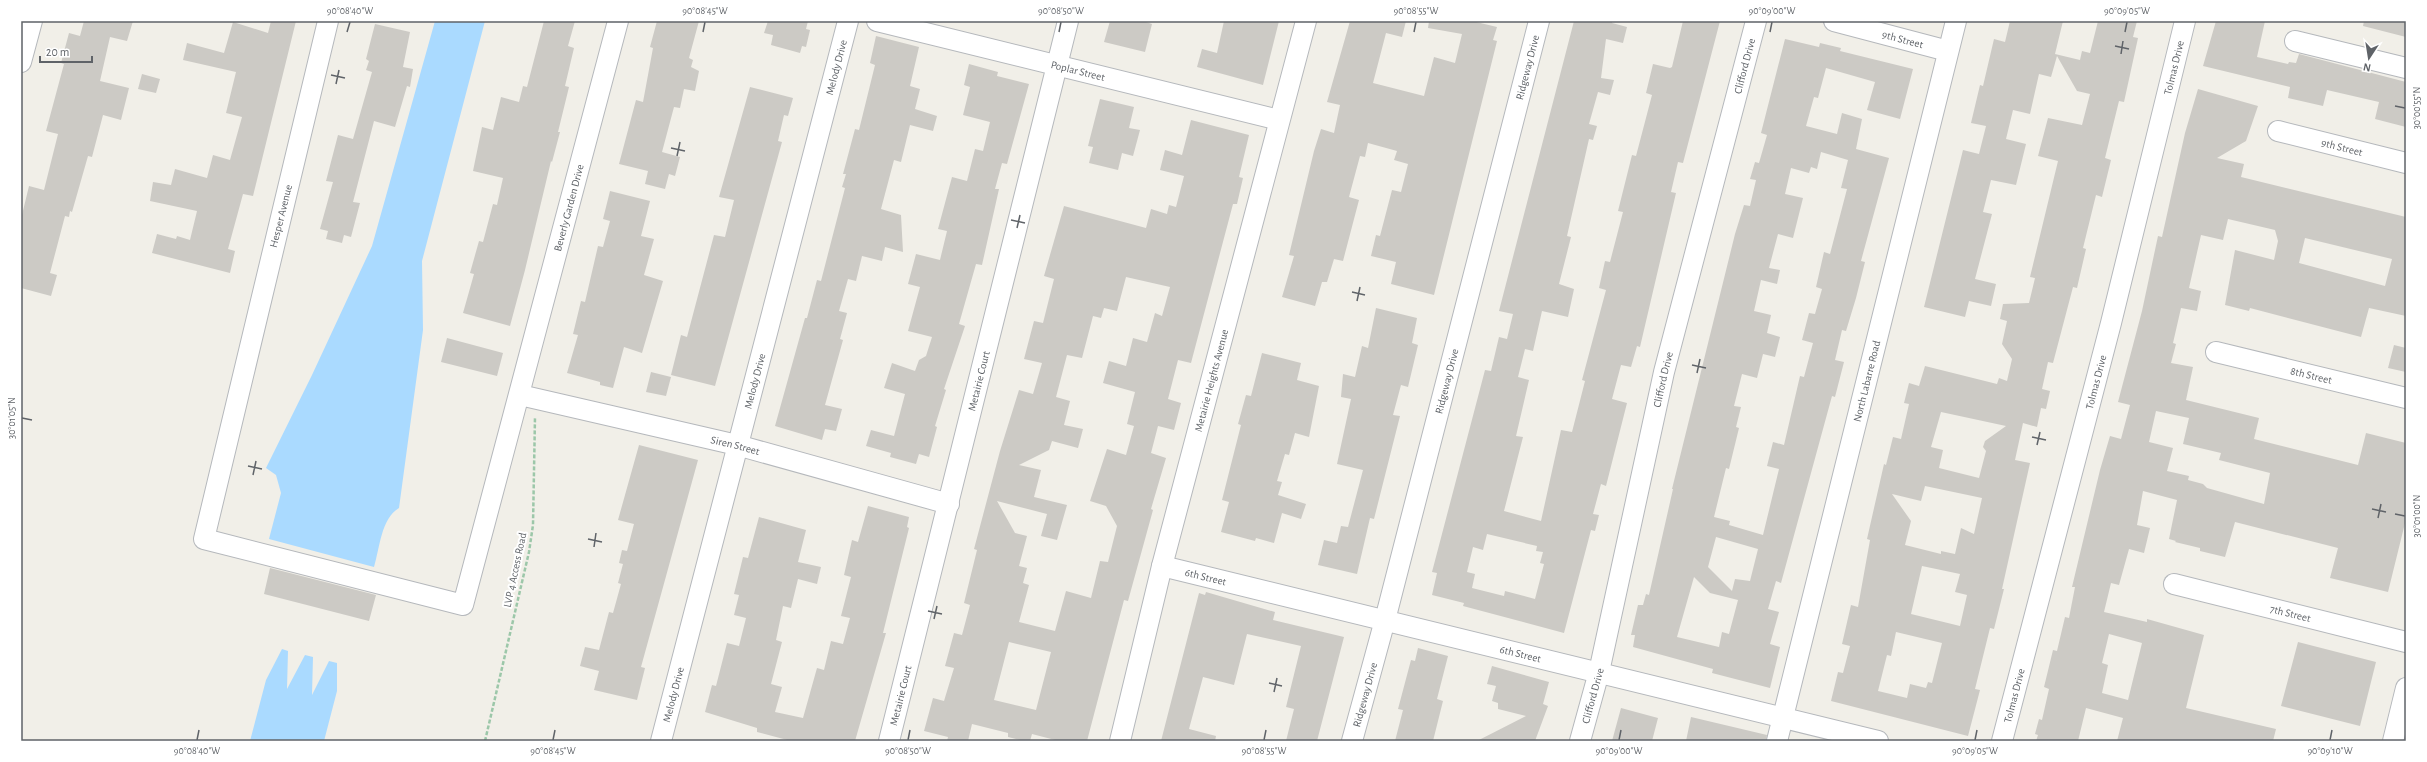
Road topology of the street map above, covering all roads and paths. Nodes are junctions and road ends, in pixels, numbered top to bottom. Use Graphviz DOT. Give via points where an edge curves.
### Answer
graph roads {
  1 [pos="32,21"];
  2 [pos="328,21"];
  3 [pos="618,21"];
  4 [pos="848,21"];
  5 [pos="877,21"];
  6 [pos="1068,21"];
  7 [pos="1306,21"];
  8 [pos="1539,21"];
  9 [pos="1756,21"];
  10 [pos="1834,21"];
  11 [pos="1956,21"];
  12 [pos="2184,21"];
  13 [pos="2295,41"];
  14 [pos="1948,51"];
  15 [pos="21,62"];
  16 [pos="1056,65"];
  17 [pos="2406,68"];
  18 [pos="1279,120"];
  19 [pos="2278,131"];
  20 [pos="2406,163"];
  21 [pos="2216,352"];
  22 [pos="528,396"];
  23 [pos="2406,398"];
  24 [pos="738,445"];
  25 [pos="949,504"];
  26 [pos="1162,566"];
  27 [pos="2174,584"];
  28 [pos="1385,620"];
  29 [pos="2406,642"];
  30 [pos="1599,672"];
  31 [pos="2406,688"];
  32 [pos="1782,718"];
  33 [pos="484,741"];
  34 [pos="661,741"];
  35 [pos="889,741"];
  36 [pos="1120,741"];
  37 [pos="1352,741"];
  38 [pos="1580,741"];
  39 [pos="1777,741"];
  40 [pos="1878,741"];
  41 [pos="2002,741"];
  42 [pos="2393,741"];
  1 -- 15 [label="street"];
  2 -- 22 [label="street, Hesper Avenue" via="204,539 463,605"];
  3 -- 22 [label="street, Beverly Garden Drive"];
  4 -- 24 [label="street, Melody Drive"];
  5 -- 16 [label="street, Poplar Street"];
  6 -- 16 [label="street, Metairie Court"];
  7 -- 18 [label="street, Metairie Heights Avenue"];
  8 -- 28 [label="street, Ridgeway Drive"];
  9 -- 30 [label="street, Clifford Drive" via="1664,372"];
  10 -- 14 [label="street, 9th Street"];
  11 -- 14 [label="street, North Labarre Road"];
  12 -- 41 [label="street, Tolmas Drive" via="2111,323"];
  13 -- 17 [label="street"];
  14 -- 32 [label="street, North Labarre Road"];
  16 -- 18 [label="street, Poplar Street"];
  16 -- 25 [label="street, Metairie Court"];
  18 -- 26 [label="street, Metairie Heights Avenue"];
  19 -- 20 [label="street, 9th Street"];
  21 -- 23 [label="street, 8th Street"];
  22 -- 24 [label="street, Siren Street"];
  22 -- 33 [label="path, LVP 4 Access Road" via="533,511 530,545"];
  24 -- 25 [label="street, Siren Street"];
  24 -- 34 [label="street, Melody Drive"];
  25 -- 35 [label="street, Metairie Court"];
  26 -- 28 [label="street, 6th Street"];
  26 -- 36 [label="street, Metairie Heights Avenue"];
  27 -- 29 [label="street, 7th Street"];
  28 -- 30 [label="street, 6th Street"];
  28 -- 37 [label="street, Ridgeway Drive"];
  30 -- 32 [label="street, 6th Street"];
  30 -- 38 [label="street, Clifford Drive"];
  31 -- 42 [label="street"];
  32 -- 39 [label="street, North Labarre Road"];
  32 -- 40 [label="street, 6th Street"];
}
